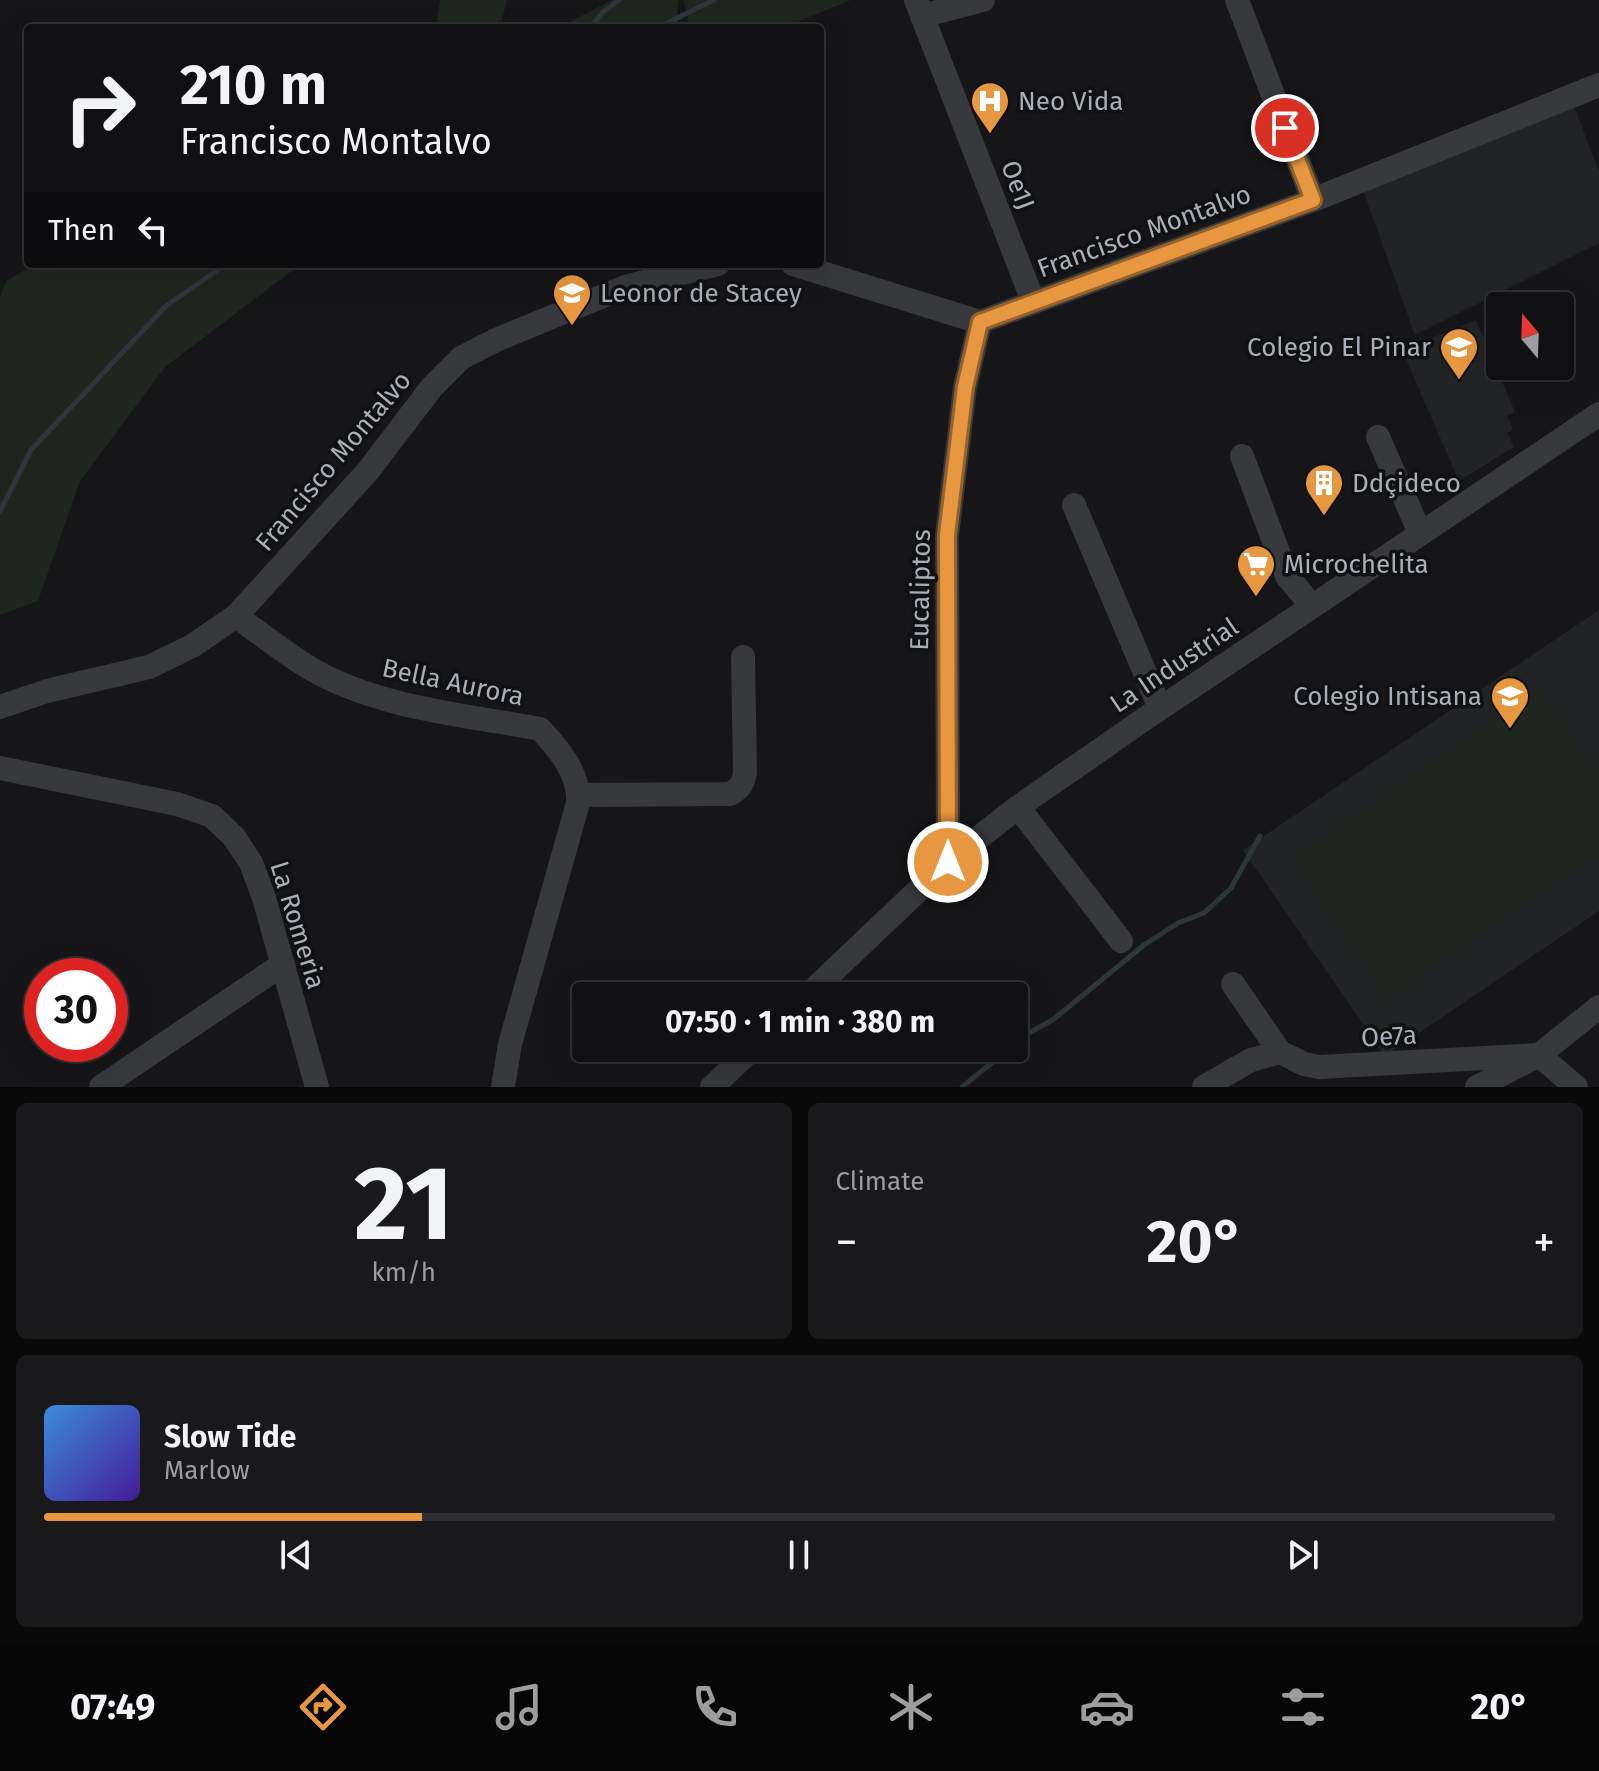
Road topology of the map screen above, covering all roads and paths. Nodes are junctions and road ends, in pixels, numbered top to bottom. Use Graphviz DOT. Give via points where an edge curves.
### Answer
graph roads {
  1 [pos="983,0"];
  2 [pos="1237,0"];
  3 [pos="919,8"];
  4 [pos="1597,91"];
  5 [pos="1313,200"];
  6 [pos="702,268"];
  7 [pos="806,268"];
  8 [pos="1033,301"];
  9 [pos="980,322"];
  10 [pos="1599,414"];
  11 [pos="1378,437"];
  12 [pos="1242,456"];
  13 [pos="1074,505"];
  14 [pos="1420,533"];
  15 [pos="1312,606"];
  16 [pos="236,616"];
  17 [pos="743,657"];
  18 [pos="0,707"];
  19 [pos="1160,708"];
  20 [pos="0,768"];
  21 [pos="578,795"];
  22 [pos="1018,807"];
  23 [pos="948,862"];
  24 [pos="1121,941"];
  25 [pos="283,964"];
  26 [pos="822,982"];
  27 [pos="1233,984"];
  28 [pos="1599,1007"];
  29 [pos="1280,1052"];
  30 [pos="1539,1055"];
  31 [pos="738,1062"];
  32 [pos="101,1087"];
  33 [pos="317,1087"];
  34 [pos="503,1087"];
  35 [pos="712,1087"];
  36 [pos="1204,1087"];
  37 [pos="1477,1087"];
  38 [pos="1576,1087"];
  1 -- 3 [label="street"];
  2 -- 5 [label="street"];
  3 -- 8 [label="street, Oe1J"];
  4 -- 5 [label="street, Francisco Montalvo"];
  5 -- 8 [label="street, Francisco Montalvo"];
  6 -- 16 [label="street, Francisco Montalvo" via="625,287 461,358 368,471"];
  7 -- 9 [label="street"];
  8 -- 9 [label="street, Francisco Montalvo"];
  9 -- 23 [label="street, Eucaliptos" via="965,387 947,535"];
  10 -- 14 [label="street, La Industrial"];
  11 -- 14 [label="street"];
  12 -- 15 [label="street" via="1287,576"];
  13 -- 19 [label="street"];
  14 -- 15 [label="street, La Industrial"];
  15 -- 19 [label="street, La Industrial"];
  16 -- 18 [label="street, Francisco Montalvo" via="149,667"];
  16 -- 21 [label="street, Bella Aurora" via="311,669 348,687 540,729 558,747"];
  17 -- 21 [label="street" via="745,779 737,790"];
  19 -- 22 [label="street, La Industrial"];
  20 -- 25 [label="street, La Romeria" via="212,816 251,863"];
  21 -- 34 [label="street"];
  22 -- 23 [label="street, La Industrial"];
  22 -- 24 [label="street"];
  23 -- 26 [label="street, La Industrial"];
  25 -- 32 [label="street"];
  25 -- 33 [label="street, La Romeria"];
  27 -- 29 [label="street"];
  28 -- 30 [label="street"];
  29 -- 30 [label="street, Oe7a" via="1319,1067"];
  29 -- 36 [label="street" via="1251,1060"];
  30 -- 37 [label="street"];
  30 -- 38 [label="street"];
  31 -- 35 [label="street"];
}
